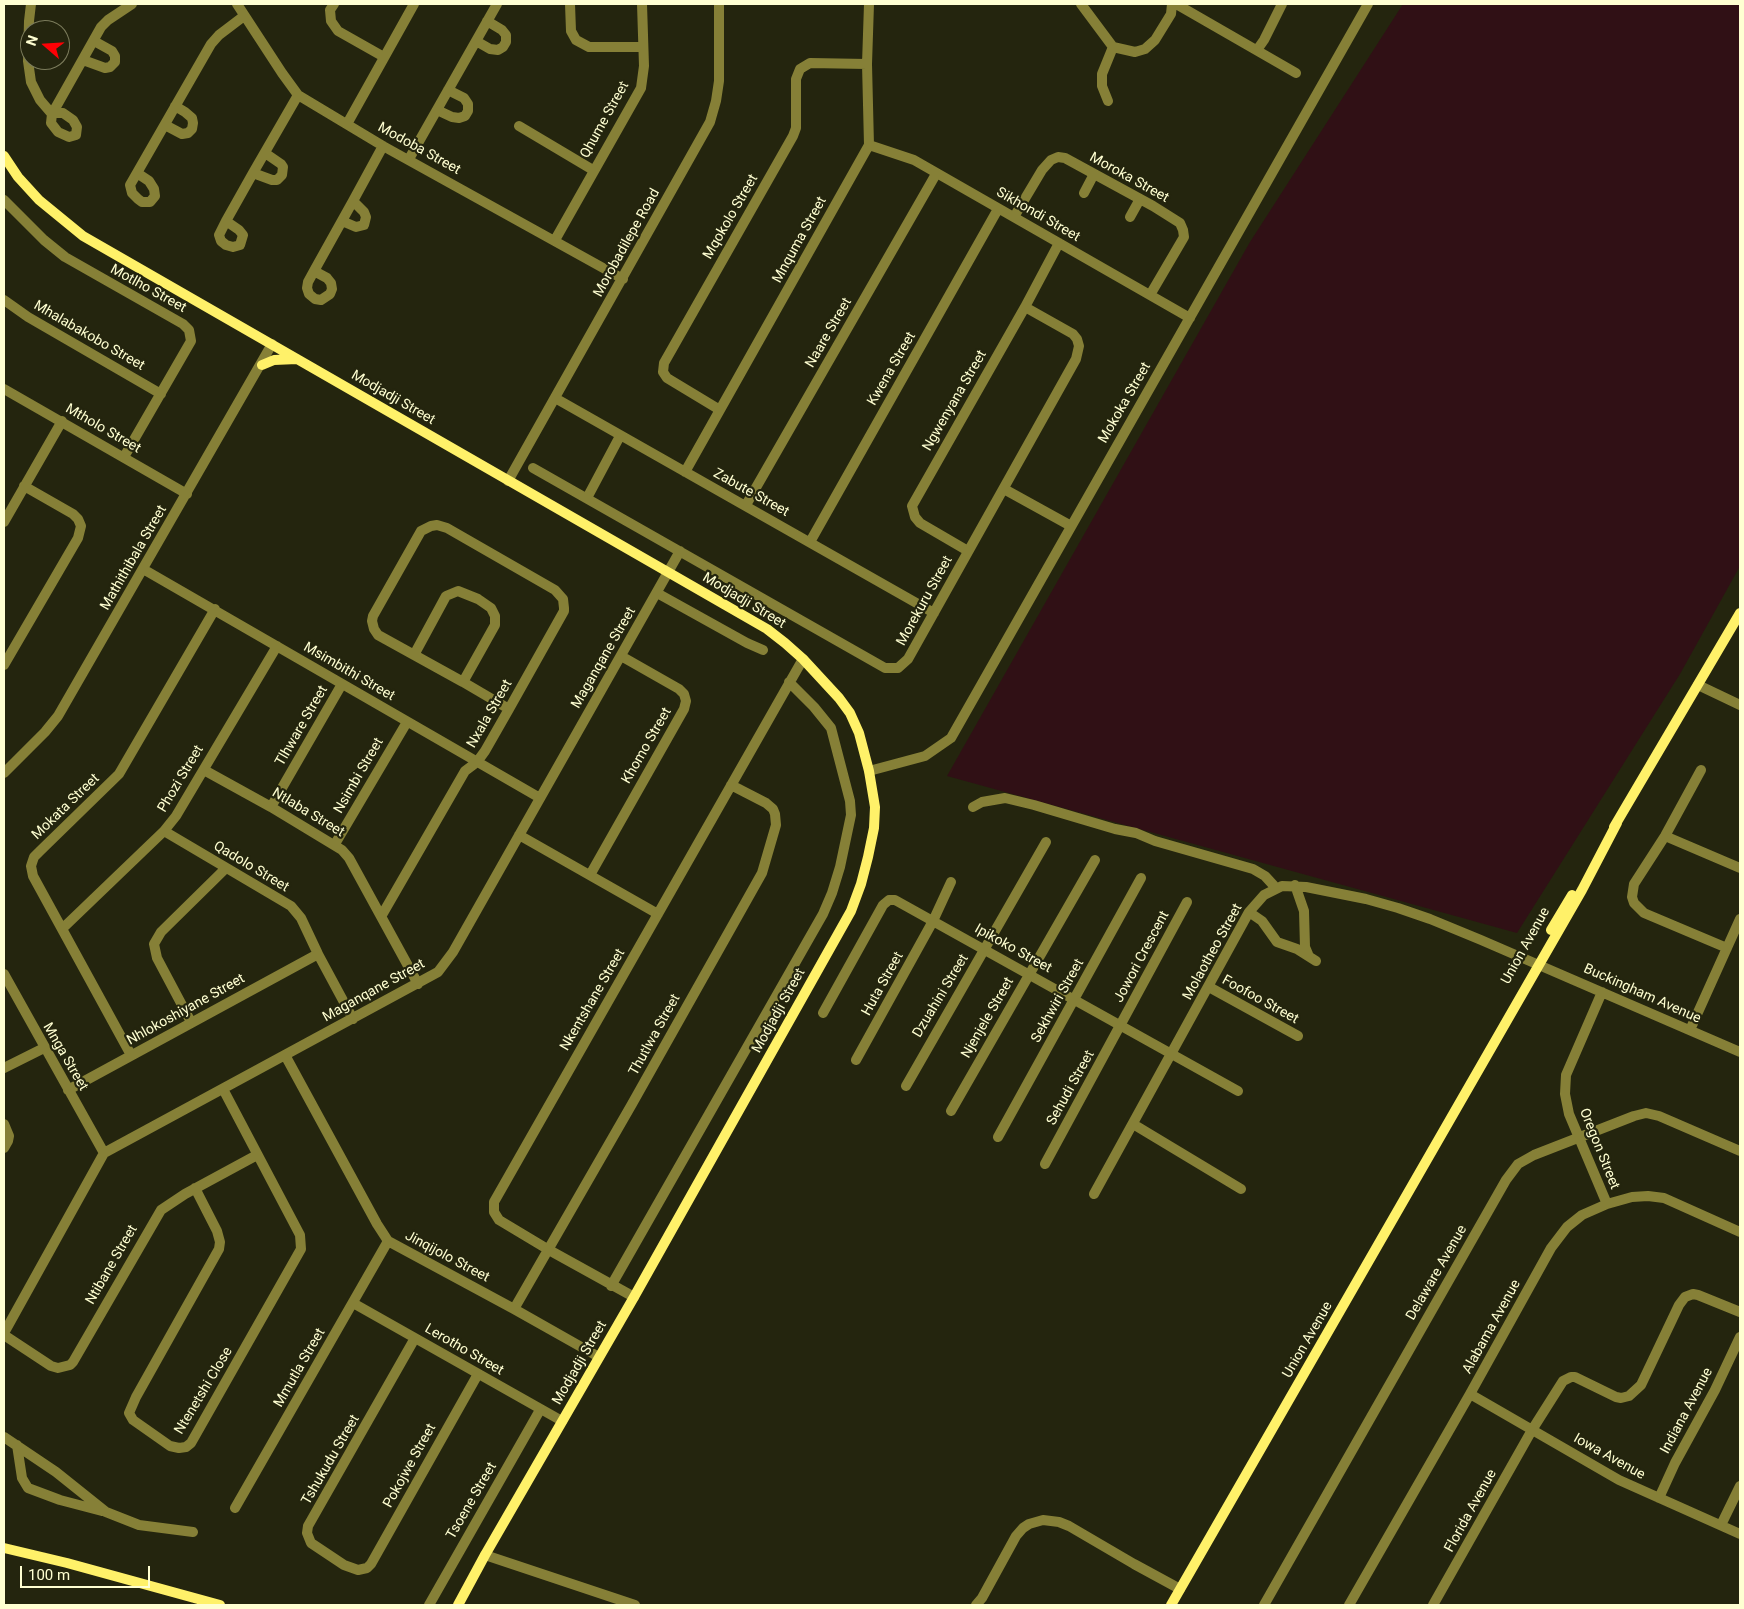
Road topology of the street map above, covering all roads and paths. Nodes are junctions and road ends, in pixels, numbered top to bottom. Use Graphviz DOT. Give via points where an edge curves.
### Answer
graph roads {
  1 [pos="31,4"];
  2 [pos="132,4"];
  3 [pos="237,4"];
  4 [pos="334,4"];
  5 [pos="414,4"];
  6 [pos="497,4"];
  7 [pos="570,4"];
  8 [pos="642,4"];
  9 [pos="719,4"];
  10 [pos="868,4"];
  11 [pos="1081,4"];
  12 [pos="1172,4"];
  13 [pos="1176,4"];
  14 [pos="1282,4"];
  15 [pos="1368,4"];
  16 [pos="244,16"];
  17 [pos="487,21"];
  18 [pos="94,41"];
  19 [pos="476,41"];
  20 [pos="642,46"];
  21 [pos="1113,47"];
  22 [pos="1257,50"];
  23 [pos="384,57"];
  24 [pos="83,60"];
  25 [pos="867,64"];
  26 [pos="1296,73"];
  27 [pos="448,90"];
  28 [pos="298,95"];
  29 [pos="1108,101"];
  30 [pos="176,106"];
  31 [pos="437,110"];
  32 [pos="347,124"];
  33 [pos="164,125"];
  34 [pos="519,126"];
  35 [pos="869,145"];
  36 [pos="383,146"];
  37 [pos="265,152"];
  38 [pos="4,156"];
  39 [pos="409,159"];
  40 [pos="593,170"];
  41 [pos="137,173"];
  42 [pos="253,173"];
  43 [pos="936,174"];
  44 [pos="1094,174"];
  45 [pos="1084,194"];
  46 [pos="1140,199"];
  47 [pos="4,200"];
  48 [pos="353,201"];
  49 [pos="998,209"];
  50 [pos="1014,217"];
  51 [pos="1130,217"];
  52 [pos="226,221"];
  53 [pos="342,221"];
  54 [pos="555,240"];
  55 [pos="1059,243"];
  56 [pos="314,271"];
  57 [pos="623,279"];
  58 [pos="1150,295"];
  59 [pos="4,300"];
  60 [pos="1025,307"];
  61 [pos="1190,318"];
  62 [pos="272,344"];
  63 [pos="298,359"];
  64 [pos="262,365"];
  65 [pos="4,389"];
  66 [pos="161,394"];
  67 [pos="555,398"];
  68 [pos="720,410"];
  69 [pos="62,421"];
  70 [pos="620,436"];
  71 [pos="124,457"];
  72 [pos="532,468"];
  73 [pos="685,472"];
  74 [pos="508,480"];
  75 [pos="24,486"];
  76 [pos="1004,489"];
  77 [pos="187,494"];
  78 [pos="587,498"];
  79 [pos="746,505"];
  80 [pos="4,522"];
  81 [pos="1071,526"];
  82 [pos="810,542"];
  83 [pos="680,551"];
  84 [pos="968,551"];
  85 [pos="144,569"];
  86 [pos="668,571"];
  87 [pos="656,592"];
  88 [pos="214,609"];
  89 [pos="934,613"];
  90 [pos="1740,613"];
  91 [pos="276,646"];
  92 [pos="763,650"];
  93 [pos="414,655"];
  94 [pos="620,656"];
  95 [pos="802,659"];
  96 [pos="4,665"];
  97 [pos="463,682"];
  98 [pos="789,682"];
  99 [pos="342,684"];
  100 [pos="1698,685"];
  101 [pos="1740,705"];
  102 [pos="509,709"];
  103 [pos="407,722"];
  104 [pos="477,762"];
  105 [pos="204,770"];
  106 [pos="1701,770"];
  107 [pos="869,771"];
  108 [pos="4,773"];
  109 [pos="731,785"];
  110 [pos="540,798"];
  111 [pos="271,807"];
  112 [pos="973,807"];
  113 [pos="164,831"];
  114 [pos="519,835"];
  115 [pos="1665,836"];
  116 [pos="1046,842"];
  117 [pos="335,844"];
  118 [pos="1095,860"];
  119 [pos="226,868"];
  120 [pos="1740,868"];
  121 [pos="590,875"];
  122 [pos="1141,878"];
  123 [pos="951,882"];
  124 [pos="1295,885"];
  125 [pos="1276,888"];
  126 [pos="1187,902"];
  127 [pos="1250,912"];
  128 [pos="658,914"];
  129 [pos="382,915"];
  130 [pos="1740,920"];
  131 [pos="933,921"];
  132 [pos="63,928"];
  133 [pos="1727,948"];
  134 [pos="985,950"];
  135 [pos="318,954"];
  136 [pos="1535,963"];
  137 [pos="1029,973"];
  138 [pos="5,981"];
  139 [pos="418,984"];
  140 [pos="1209,988"];
  141 [pos="1602,992"];
  142 [pos="1074,999"];
  143 [pos="823,1013"];
  144 [pos="353,1019"];
  145 [pos="191,1022"];
  146 [pos="1121,1025"];
  147 [pos="1690,1030"];
  148 [pos="1298,1036"];
  149 [pos="44,1048"];
  150 [pos="1740,1052"];
  151 [pos="1172,1054"];
  152 [pos="132,1055"];
  153 [pos="285,1056"];
  154 [pos="856,1060"];
  155 [pos="4,1068"];
  156 [pos="906,1086"];
  157 [pos="223,1089"];
  158 [pos="68,1090"];
  159 [pos="1238,1091"];
  160 [pos="951,1111"];
  161 [pos="4,1124"];
  162 [pos="1133,1124"];
  163 [pos="998,1137"];
  164 [pos="1578,1137"];
  165 [pos="4,1148"];
  166 [pos="1740,1151"];
  167 [pos="104,1153"];
  168 [pos="257,1155"];
  169 [pos="1045,1164"];
  170 [pos="195,1188"];
  171 [pos="1242,1189"];
  172 [pos="1094,1194"];
  173 [pos="1607,1204"];
  174 [pos="1740,1232"];
  175 [pos="388,1241"];
  176 [pos="549,1250"];
  177 [pos="611,1286"];
  178 [pos="634,1297"];
  179 [pos="354,1303"];
  180 [pos="514,1309"];
  181 [pos="1740,1312"];
  182 [pos="4,1334"];
  183 [pos="1740,1337"];
  184 [pos="415,1338"];
  185 [pos="599,1357"];
  186 [pos="478,1374"];
  187 [pos="1470,1394"];
  188 [pos="540,1410"];
  189 [pos="562,1421"];
  190 [pos="1532,1430"];
  191 [pos="4,1437"];
  192 [pos="17,1445"];
  193 [pos="1740,1486"];
  194 [pos="1659,1498"];
  195 [pos="235,1508"];
  196 [pos="106,1512"];
  197 [pos="1721,1525"];
  198 [pos="193,1532"];
  199 [pos="1740,1534"];
  200 [pos="4,1548"];
  201 [pos="4,1555"];
  202 [pos="485,1555"];
  203 [pos="364,1569"];
  204 [pos="1180,1589"];
  205 [pos="466,1590"];
  206 [pos="199,1605"];
  207 [pos="220,1605"];
  208 [pos="429,1605"];
  209 [pos="453,1605"];
  210 [pos="458,1605"];
  211 [pos="635,1605"];
  212 [pos="976,1605"];
  213 [pos="1171,1605"];
  214 [pos="1264,1605"];
  215 [pos="1349,1605"];
  216 [pos="1434,1605"];
  1 -- 24 [label="street" via="28,61 31,82 52,114"];
  2 -- 18 [label="street" via="104,23"];
  3 -- 16 [label="street, Modoba Street"];
  4 -- 23 [label="street" via="330,10 331,21 338,31"];
  5 -- 23 [label="street"];
  6 -- 17 [label="street"];
  7 -- 20 [label="street" via="570,30 576,40 589,47"];
  8 -- 20 [label="street, Qhume Street"];
  9 -- 57 [label="street, Morobadilepe Road" via="719,81 710,122"];
  10 -- 25 [label="street"];
  11 -- 21 [label="street"];
  12 -- 21 [label="street" via="1171,14 1162,30 1145,49 1135,52"];
  13 -- 22 [label="street"];
  14 -- 22 [label="street"];
  15 -- 61 [label="street, Mokoka Street"];
  16 -- 28 [label="street, Modoba Street"];
  16 -- 30 [label="street" via="211,44"];
  17 -- 19 [label="street"];
  17 -- 19 [label="street" via="506,35 503,48 490,48"];
  18 -- 24 [label="street"];
  18 -- 24 [label="street" via="112,51 115,62 110,68 105,68"];
  19 -- 27 [label="street"];
  20 -- 40 [label="street, Qhume Street" via="641,88"];
  21 -- 29 [label="street" via="1102,74 1102,86"];
  22 -- 26 [label="street"];
  23 -- 32 [label="street"];
  25 -- 35 [label="street"];
  25 -- 68 [label="street, Mqokolo Street" via="810,63 800,69 796,78 796,128 793,136 664,363 663,372 667,378"];
  27 -- 31 [label="street"];
  27 -- 31 [label="street" via="464,98 468,104 465,116 452,117"];
  28 -- 32 [label="street, Modoba Street"];
  28 -- 37 [label="street"];
  30 -- 33 [label="street"];
  30 -- 33 [label="street" via="192,118 192,128 182,134"];
  31 -- 39 [label="street"];
  32 -- 36 [label="street, Modoba Street"];
  33 -- 41 [label="street"];
  34 -- 40 [label="street"];
  35 -- 43 [label="street, Sikhondi Street" via="914,160"];
  35 -- 68 [label="street, Mnquma Street"];
  36 -- 39 [label="street, Modoba Street"];
  36 -- 48 [label="street"];
  37 -- 42 [label="street"];
  37 -- 42 [label="street" via="281,164 282,175 272,180"];
  38 -- 62 [label="street, Modjadji Street" via="39,200 84,236"];
  39 -- 54 [label="street, Modoba Street"];
  40 -- 54 [label="street, Qhume Street"];
  42 -- 52 [label="street"];
  43 -- 49 [label="street, Sikhondi Street"];
  43 -- 79 [label="street, Naare Street"];
  44 -- 45 [label="street"];
  44 -- 46 [label="street, Moroka Street"];
  44 -- 50 [label="street, Moroka Street" via="1065,158 1055,157 1042,170"];
  46 -- 51 [label="street"];
  46 -- 58 [label="street, Moroka Street" via="1180,223 1184,230 1184,237"];
  47 -- 66 [label="street, Motlho Street" via="65,257 186,326 192,340"];
  48 -- 53 [label="street"];
  48 -- 53 [label="street" via="364,212 364,225 356,227"];
  49 -- 50 [label="street, Sikhondi Street"];
  49 -- 82 [label="street, Kwena Street"];
  50 -- 55 [label="street, Sikhondi Street"];
  53 -- 56 [label="street"];
  54 -- 57 [label="street, Modoba Street"];
  55 -- 58 [label="street, Sikhondi Street"];
  55 -- 60 [label="street, Ngwenyana Street"];
  57 -- 67 [label="street, Morobadilepe Road"];
  58 -- 61 [label="street, Sikhondi Street"];
  59 -- 66 [label="street, Mhalabakobo Street"];
  60 -- 76 [label="street, Morekuru Street" via="1073,334 1079,353"];
  60 -- 84 [label="street, Ngwenyana Street" via="912,506 920,523"];
  61 -- 81 [label="street, Mokoka Street"];
  62 -- 63 [label="street, Modjadji Street"];
  62 -- 64 [label="street, Mathithibala Street"];
  63 -- 64 [label="street" via="274,360"];
  63 -- 74 [label="street, Modjadji Street"];
  64 -- 77 [label="street, Mathithibala Street"];
  65 -- 69 [label="street, Mtholo Street"];
  66 -- 71 [label="street, Motlho Street"];
  67 -- 70 [label="street, Zabute Street"];
  67 -- 74 [label="street, Morobadilepe Road"];
  68 -- 73 [label="street, Mnquma Street"];
  69 -- 71 [label="street, Mtholo Street"];
  69 -- 75 [label="street"];
  70 -- 73 [label="street, Zabute Street"];
  70 -- 78 [label="street"];
  71 -- 77 [label="street, Mtholo Street"];
  72 -- 78 [label="street, Morekuru Street"];
  73 -- 79 [label="street, Zabute Street"];
  74 -- 86 [label="street, Modjadji Street"];
  75 -- 80 [label="street"];
  75 -- 96 [label="street" via="73,514 81,526 79,535"];
  76 -- 81 [label="street"];
  76 -- 84 [label="street, Morekuru Street"];
  77 -- 85 [label="street, Mathithibala Street"];
  78 -- 83 [label="street, Morekuru Street"];
  79 -- 82 [label="street, Zabute Street"];
  81 -- 107 [label="street, Mokoka Street" via="951,738 925,756"];
  82 -- 89 [label="street, Zabute Street"];
  83 -- 86 [label="street, Maganqane Street"];
  83 -- 89 [label="street, Morekuru Street" via="888,669 906,662"];
  84 -- 89 [label="street, Morekuru Street"];
  85 -- 88 [label="street, Msimbithi Street"];
  85 -- 108 [label="street, Mathithibala Street" via="58,716"];
  86 -- 87 [label="street, Maganqane Street"];
  86 -- 95 [label="street, Modjadji Street" via="767,630"];
  87 -- 92 [label="street"];
  87 -- 94 [label="street, Maganqane Street"];
  88 -- 91 [label="street, Msimbithi Street"];
  88 -- 132 [label="street, Mokata Street" via="119,774 32,860 33,876"];
  90 -- 100 [label="street, Union Avenue"];
  91 -- 99 [label="street, Msimbithi Street"];
  91 -- 105 [label="street, Phozi Street"];
  93 -- 97 [label="street"];
  93 -- 97 [label="street" via="446,596 458,590 478,599 491,608 495,625"];
  93 -- 102 [label="street, Nxala Street" via="378,635 372,620 421,531 437,525 555,590 563,599 564,611"];
  94 -- 110 [label="street, Maganqane Street"];
  94 -- 121 [label="street, Khomo Street" via="679,690 686,702"];
  95 -- 98 [label="street, Nkentshane Street"];
  95 -- 107 [label="street, Modjadji Street" via="850,712"];
  97 -- 102 [label="street"];
  98 -- 109 [label="street, Nkentshane Street"];
  98 -- 177 [label="street" via="828,724 833,736 852,815 840,866 823,914"];
  99 -- 103 [label="street, Msimbithi Street"];
  99 -- 111 [label="street, Tlhware Street"];
  100 -- 101 [label="street"];
  100 -- 136 [label="street, Union Avenue" via="1563,909"];
  102 -- 104 [label="street, Nxala Street"];
  103 -- 104 [label="street, Msimbithi Street"];
  103 -- 117 [label="street, Nsimbi Street"];
  104 -- 110 [label="street, Msimbithi Street"];
  104 -- 129 [label="street, Nxala Street" via="465,771"];
  105 -- 111 [label="street, Ntlaba Street"];
  105 -- 113 [label="street, Phozi Street"];
  106 -- 115 [label="street"];
  107 -- 178 [label="street, Modjadji Street" via="875,807 874,828 851,911"];
  109 -- 128 [label="street, Nkentshane Street"];
  109 -- 176 [label="street, Thutlwa Street" via="766,803 775,814 776,825 762,873"];
  110 -- 114 [label="street, Maganqane Street"];
  111 -- 117 [label="street, Ntlaba Street"];
  112 -- 125 [label="street" via="1005,798 1034,805 1253,869"];
  113 -- 119 [label="street, Qadolo Street"];
  113 -- 132 [label="street, Phozi Street"];
  114 -- 121 [label="street"];
  114 -- 139 [label="street, Maganqane Street" via="453,952 438,972"];
  115 -- 120 [label="street"];
  115 -- 133 [label="street" via="1634,884 1634,903 1644,913"];
  116 -- 134 [label="street, Dzuahini Street"];
  117 -- 129 [label="street, Ntlaba Street" via="350,858"];
  118 -- 137 [label="street, Njenjele Street"];
  119 -- 135 [label="street, Qadolo Street" via="291,906 301,918"];
  119 -- 145 [label="street" via="160,932 154,944 157,958"];
  121 -- 128 [label="street"];
  122 -- 142 [label="street, Sekhwiri Street"];
  123 -- 131 [label="street"];
  124 -- 125 [label="street, Molaotheo Street"];
  124 -- 127 [label="street" via="1304,911 1306,947 1312,958 1277,942 1262,921"];
  124 -- 136 [label="street, Molaotheo Street" via="1398,908"];
  125 -- 127 [label="street, Molaotheo Street" via="1264,894"];
  126 -- 146 [label="street, Jowori Crescent"];
  127 -- 140 [label="street, Molaotheo Street"];
  128 -- 176 [label="street, Nkentshane Street" via="494,1199 494,1212 499,1220"];
  129 -- 139 [label="street, Ntlaba Street"];
  130 -- 133 [label="street"];
  131 -- 134 [label="street, Ipikoko Street"];
  131 -- 143 [label="street, Ipikoko Street" via="895,900 886,902"];
  131 -- 154 [label="street, Huta Street"];
  132 -- 152 [label="street, Mokata Street"];
  133 -- 147 [label="street"];
  134 -- 137 [label="street, Ipikoko Street"];
  134 -- 156 [label="street, Dzuahini Street"];
  135 -- 144 [label="street, Qadolo Street"];
  135 -- 145 [label="street, Nhlokoshiyane Street"];
  136 -- 141 [label="street, Buckingham Avenue"];
  136 -- 204 [label="street, Union Avenue" via="1499,1024 1469,1087"];
  137 -- 142 [label="street, Ipikoko Street"];
  137 -- 160 [label="street, Njenjele Street"];
  138 -- 149 [label="street, Mnga Street"];
  139 -- 144 [label="street, Maganqane Street"];
  140 -- 148 [label="street, Foofoo Street"];
  140 -- 151 [label="street, Molaotheo Street"];
  141 -- 147 [label="street, Buckingham Avenue"];
  141 -- 164 [label="street, Oregon Street" via="1566,1080 1566,1103"];
  142 -- 146 [label="street, Ipikoko Street"];
  142 -- 163 [label="street, Sekhwiri Street"];
  144 -- 153 [label="street, Maganqane Street"];
  145 -- 152 [label="street, Nhlokoshiyane Street"];
  146 -- 151 [label="street, Ipikoko Street"];
  146 -- 169 [label="street, Sehudi Street"];
  147 -- 150 [label="street, Buckingham Avenue"];
  149 -- 155 [label="street"];
  149 -- 158 [label="street, Mnga Street"];
  151 -- 159 [label="street, Ipikoko Street"];
  151 -- 162 [label="street, Molaotheo Street"];
  152 -- 158 [label="street, Nhlokoshiyane Street"];
  153 -- 157 [label="street, Maganqane Street"];
  153 -- 175 [label="street, Jinqijolo Street"];
  157 -- 167 [label="street, Maganqane Street"];
  157 -- 168 [label="street, Ntenetshi Close"];
  158 -- 167 [label="street, Mnga Street"];
  161 -- 165 [label="street" via="9,1136"];
  162 -- 171 [label="street"];
  162 -- 172 [label="street, Molaotheo Street"];
  164 -- 166 [label="street, Delaware Avenue" via="1634,1116 1652,1114"];
  164 -- 173 [label="street, Oregon Street"];
  164 -- 214 [label="street, Delaware Avenue" via="1524,1160 1510,1173"];
  167 -- 182 [label="street"];
  168 -- 170 [label="street, Ntibane Street"];
  168 -- 170 [label="street, Ntenetshi Close" via="300,1235 301,1249 191,1443 176,1448 133,1420 129,1413 220,1249 218,1230"];
  170 -- 182 [label="street, Ntibane Street" via="158,1213 70,1365 50,1366"];
  173 -- 174 [label="street, Alabama Avenue" via="1632,1197 1655,1196"];
  173 -- 187 [label="street, Alabama Avenue" via="1574,1220 1560,1235"];
  175 -- 179 [label="street, Mmutla Street"];
  175 -- 180 [label="street, Jinqijolo Street"];
  176 -- 177 [label="street, Nkentshane Street"];
  176 -- 180 [label="street, Thutlwa Street"];
  177 -- 178 [label="street, Nkentshane Street"];
  178 -- 185 [label="street, Modjadji Street"];
  179 -- 184 [label="street, Lerotho Street"];
  179 -- 195 [label="street, Mmutla Street"];
  180 -- 185 [label="street, Jinqijolo Street"];
  181 -- 190 [label="street, Florida Avenue" via="1698,1295 1685,1297 1634,1393 1621,1398 1580,1378 1567,1378"];
  183 -- 194 [label="street, Indiana Avenue"];
  184 -- 186 [label="street, Lerotho Street"];
  184 -- 203 [label="street, Tshukudu Street" via="307,1530 308,1539 315,1546 351,1569"];
  185 -- 189 [label="street, Modjadji Street"];
  186 -- 188 [label="street, Lerotho Street"];
  186 -- 203 [label="street, Pokojwe Street" via="371,1564"];
  187 -- 190 [label="street, Iowa Avenue"];
  187 -- 215 [label="street, Alabama Avenue"];
  188 -- 189 [label="street, Lerotho Street"];
  188 -- 208 [label="street, Tsoene Street"];
  189 -- 202 [label="street, Modjadji Street"];
  190 -- 194 [label="street, Iowa Avenue" via="1619,1480"];
  190 -- 216 [label="street, Florida Avenue"];
  191 -- 192 [label="street"];
  192 -- 196 [label="street"];
  192 -- 196 [label="street" via="23,1482 28,1488"];
  193 -- 197 [label="street"];
  194 -- 197 [label="street, Iowa Avenue"];
  196 -- 198 [label="street" via="139,1525"];
  197 -- 199 [label="street, Iowa Avenue"];
  200 -- 207 [label="street"];
  201 -- 206 [label="street"];
  202 -- 205 [label="street, Modjadji Street"];
  202 -- 211 [label="street"];
  204 -- 212 [label="street" via="1069,1526 1043,1520 1022,1528"];
  204 -- 213 [label="street, Union Avenue"];
  205 -- 209 [label="street, Modjadji Street"];
  205 -- 210 [label="street, Modjadji Street"];
}
